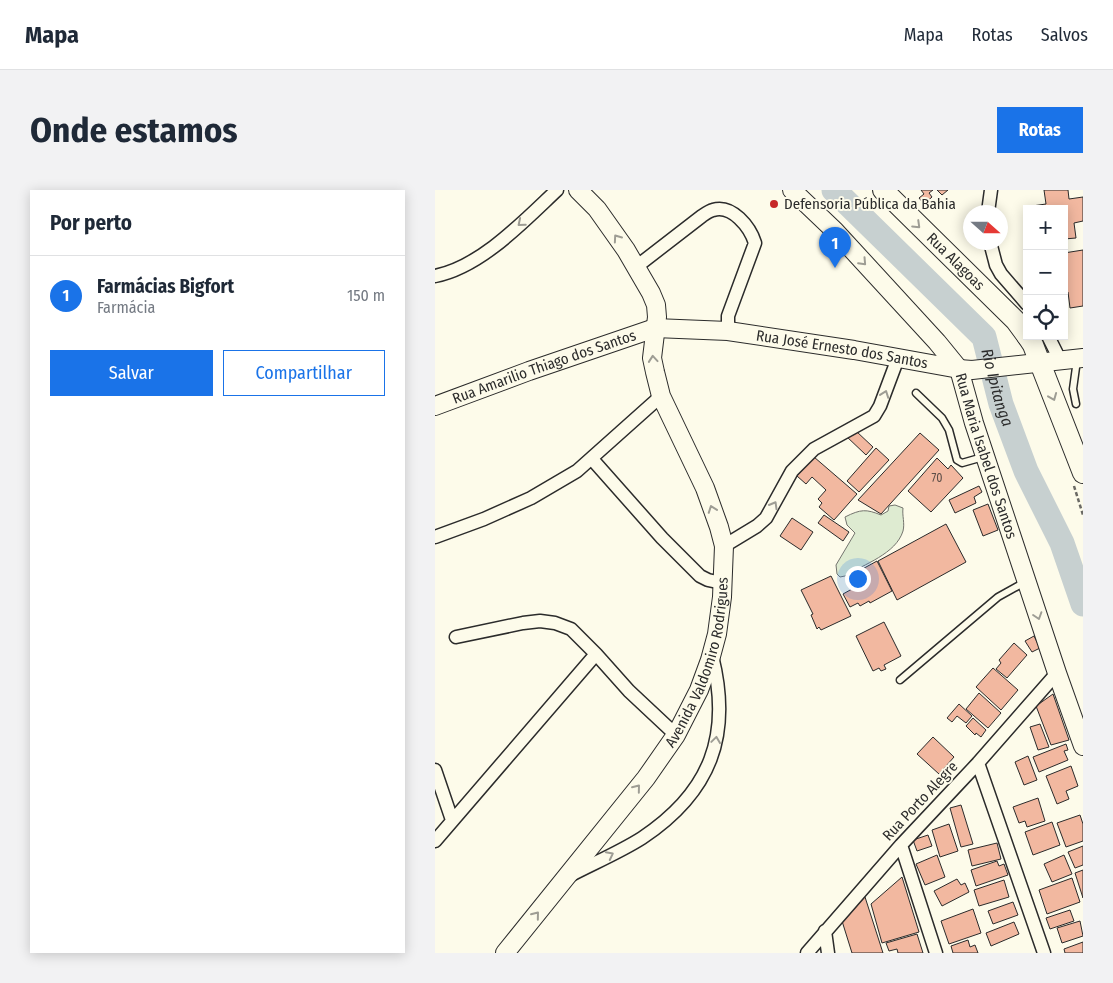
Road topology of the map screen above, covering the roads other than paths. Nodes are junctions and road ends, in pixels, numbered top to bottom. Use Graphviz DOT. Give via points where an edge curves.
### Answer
graph roads {
  1 [pos="557,190"];
  2 [pos="578,190"];
  3 [pos="791,190"];
  4 [pos="883,190"];
  5 [pos="991,190"];
  6 [pos="989,205"];
  7 [pos="992,250"];
  8 [pos="636,267"];
  9 [pos="435,276"];
  10 [pos="1023,299"];
  11 [pos="655,328"];
  12 [pos="727,331"];
  13 [pos="1023,331"];
  14 [pos="1030,340"];
  15 [pos="1052,340"];
  16 [pos="898,358"];
  17 [pos="1073,359"];
  18 [pos="1030,364"];
  19 [pos="965,370"];
  20 [pos="916,393"];
  21 [pos="661,396"];
  22 [pos="1076,404"];
  23 [pos="435,406"];
  24 [pos="985,456"];
  25 [pos="592,459"];
  26 [pos="1083,473"];
  27 [pos="435,536"];
  28 [pos="724,546"];
  29 [pos="1026,581"];
  30 [pos="723,583"];
  31 [pos="457,637"];
  32 [pos="596,654"];
  33 [pos="712,656"];
  34 [pos="1057,672"];
  35 [pos="900,680"];
  36 [pos="676,735"];
  37 [pos="1083,746"];
  38 [pos="978,762"];
  39 [pos="435,770"];
  40 [pos="452,820"];
  41 [pos="435,841"];
  42 [pos="901,845"];
  43 [pos="566,877"];
  44 [pos="825,930"];
  45 [pos="505,953"];
  46 [pos="807,953"];
  47 [pos="829,953"];
  48 [pos="936,953"];
  49 [pos="1044,953"];
  1 -- 9 [label="street, one-way" via="474,260"];
  8 -- 2 [label="main road, Avenida Valdomiro Rodrigues, one-way" via="597,209"];
  3 -- 19 [label="main road, Rua Maria Isabel dos Santos, one-way"];
  4 -- 13 [label="main road, Rua Alagoas, one-way"];
  5 -- 6 [label="street"];
  7 -- 10 [label="street" via="1001,274"];
  8 -- 11 [label="main road, Avenida Valdomiro Rodrigues" via="655,306"];
  8 -- 12 [label="street" via="713,210 724,209 734,214 752,234 755,243 728,316"];
  11 -- 12 [label="main road, Rua José Ernesto dos Santos"];
  21 -- 11 [label="main road, Avenida Valdomiro Rodrigues, one-way" via="653,358"];
  11 -- 23 [label="main road, Rua Amarilio Thiago dos Santos" via="529,370"];
  12 -- 16 [label="main road, Rua José Ernesto dos Santos"];
  14 -- 18 [label="main road, Rua Alagoas" via="1033,345"];
  15 -- 17 [label="street"];
  16 -- 19 [label="main road, Rua José Ernesto dos Santos"];
  28 -- 16 [label="street, one-way" via="766,518 793,471 814,449 874,416"];
  17 -- 18 [label="main road, Rua José Ernesto dos Santos"];
  17 -- 22 [label="lane"];
  18 -- 19 [label="main road, Rua José Ernesto dos Santos"];
  18 -- 26 [label="main road, Rua Alagoas, one-way"];
  19 -- 24 [label="main road, Rua Maria Isabel dos Santos" via="973,424"];
  20 -- 24 [label="lane" via="942,418 949,430 957,460 962,463"];
  21 -- 25 [label="street"];
  28 -- 21 [label="main road, Avenida Valdomiro Rodrigues, one-way" via="705,488"];
  24 -- 29 [label="main road, Rua Maria Isabel dos Santos"];
  25 -- 27 [label="street" via="531,498"];
  25 -- 30 [label="street" via="700,576"];
  28 -- 30 [label="main road, Avenida Valdomiro Rodrigues"];
  29 -- 34 [label="main road, Rua Maria Isabel dos Santos, one-way"];
  29 -- 35 [label="lane" via="998,597"];
  30 -- 33 [label="main road, Avenida Valdomiro Rodrigues"];
  31 -- 32 [label="street" via="540,621 571,629"];
  32 -- 36 [label="street" via="629,691"];
  32 -- 40 [label="street"];
  33 -- 36 [label="main road, Avenida Valdomiro Rodrigues"];
  43 -- 33 [label="street, one-way" via="641,839 667,820 691,795 705,774 714,750 720,714"];
  34 -- 37 [label="main road, Rua Maria Isabel dos Santos"];
  34 -- 38 [label="street, Rua Porto Alegre"];
  43 -- 36 [label="main road, Avenida Valdomiro Rodrigues, one-way" via="646,778"];
  38 -- 42 [label="street, Rua Porto Alegre"];
  38 -- 49 [label="street"];
  39 -- 40 [label="street"];
  40 -- 41 [label="street"];
  42 -- 44 [label="street, Rua Porto Alegre"];
  42 -- 48 [label="street"];
  45 -- 43 [label="main road, Avenida Valdomiro Rodrigues, one-way"];
  44 -- 46 [label="street, Rua Porto Alegre"];
  44 -- 47 [label="street"];
}
